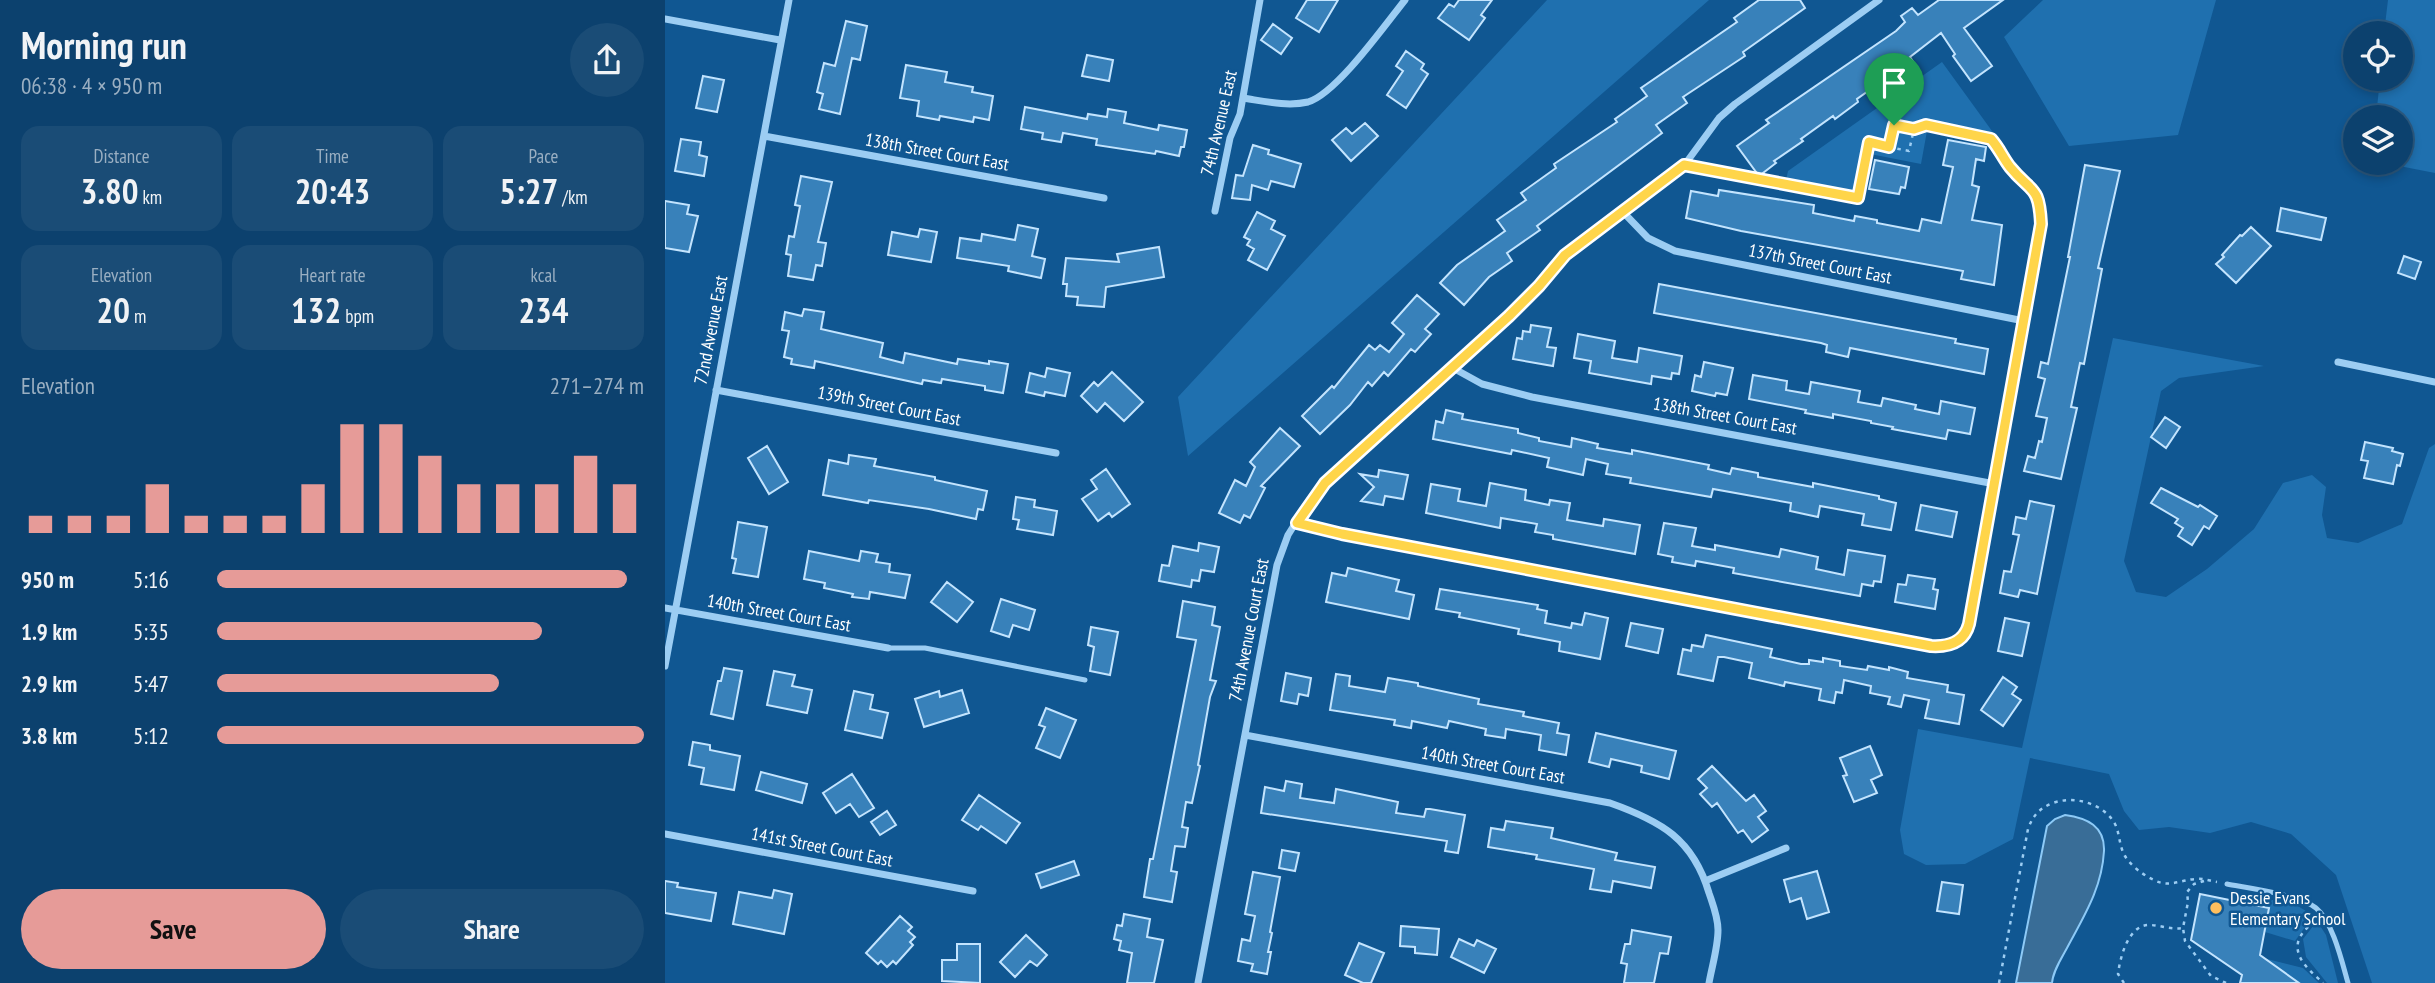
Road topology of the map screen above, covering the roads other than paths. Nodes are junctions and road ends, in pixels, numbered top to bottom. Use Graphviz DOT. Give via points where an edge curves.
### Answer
graph roads {
  1 [pos="789,0"];
  2 [pos="1260,0"];
  3 [pos="1405,0"];
  4 [pos="1879,0"];
  5 [pos="665,19"];
  6 [pos="780,40"];
  7 [pos="1243,98"];
  8 [pos="764,136"];
  9 [pos="2034,188"];
  10 [pos="1104,198"];
  11 [pos="1215,211"];
  12 [pos="1623,212"];
  13 [pos="2024,321"];
  14 [pos="2338,362"];
  15 [pos="1453,368"];
  16 [pos="2435,382"];
  17 [pos="716,390"];
  18 [pos="1056,453"];
  19 [pos="1995,484"];
  20 [pos="1297,523"];
  21 [pos="665,608"];
  22 [pos="675,610"];
  23 [pos="888,648"];
  24 [pos="665,666"];
  25 [pos="1086,680"];
  26 [pos="1245,735"];
  27 [pos="665,834"];
  28 [pos="1786,848"];
  29 [pos="1705,881"];
  30 [pos="2227,884"];
  31 [pos="973,891"];
  32 [pos="1198,983"];
  33 [pos="1709,983"];
  34 [pos="2348,983"];
  1 -- 6 [label="street, 72nd Avenue East"];
  2 -- 7 [label="street, 74th Avenue East"];
  3 -- 7 [label="street" via="1321,96 1289,104"];
  4 -- 12 [label="street, 74th Avenue Court East" via="1735,104 1684,165"];
  5 -- 6 [label="street"];
  6 -- 8 [label="street, 72nd Avenue East"];
  7 -- 11 [label="street, 74th Avenue East"];
  8 -- 10 [label="street, 138th Street Court East"];
  8 -- 17 [label="street, 72nd Avenue East"];
  9 -- 13 [label="street" via="2041,224"];
  12 -- 13 [label="street, 137th Street Court East" via="1648,238 1675,251"];
  12 -- 15 [label="street, 74th Avenue Court East" via="1565,255"];
  13 -- 19 [label="street"];
  14 -- 16 [label="street"];
  15 -- 19 [label="street, 138th Street Court East" via="1482,384 1532,397"];
  15 -- 20 [label="street, 74th Avenue Court East" via="1325,483"];
  17 -- 18 [label="street, 139th Street Court East"];
  17 -- 22 [label="street, 72nd Avenue East"];
  19 -- 20 [label="street" via="1967,632 1957,642 1942,646"];
  20 -- 26 [label="street, 74th Avenue Court East" via="1277,565"];
  21 -- 22 [label="street, 140th Street Court East"];
  22 -- 23 [label="street, 140th Street Court East"];
  22 -- 24 [label="street, 72nd Avenue East"];
  23 -- 25 [label="lane" via="925,648"];
  26 -- 29 [label="street, 140th Street Court East" via="1610,803 1662,825 1691,852"];
  26 -- 32 [label="street, 74th Avenue Court East"];
  27 -- 31 [label="street, 141st Street Court East"];
  28 -- 29 [label="street"];
  29 -- 33 [label="street, 140th Street Court East" via="1718,929"];
  30 -- 34 [label="lane" via="2286,896 2317,909 2337,947"];
}
